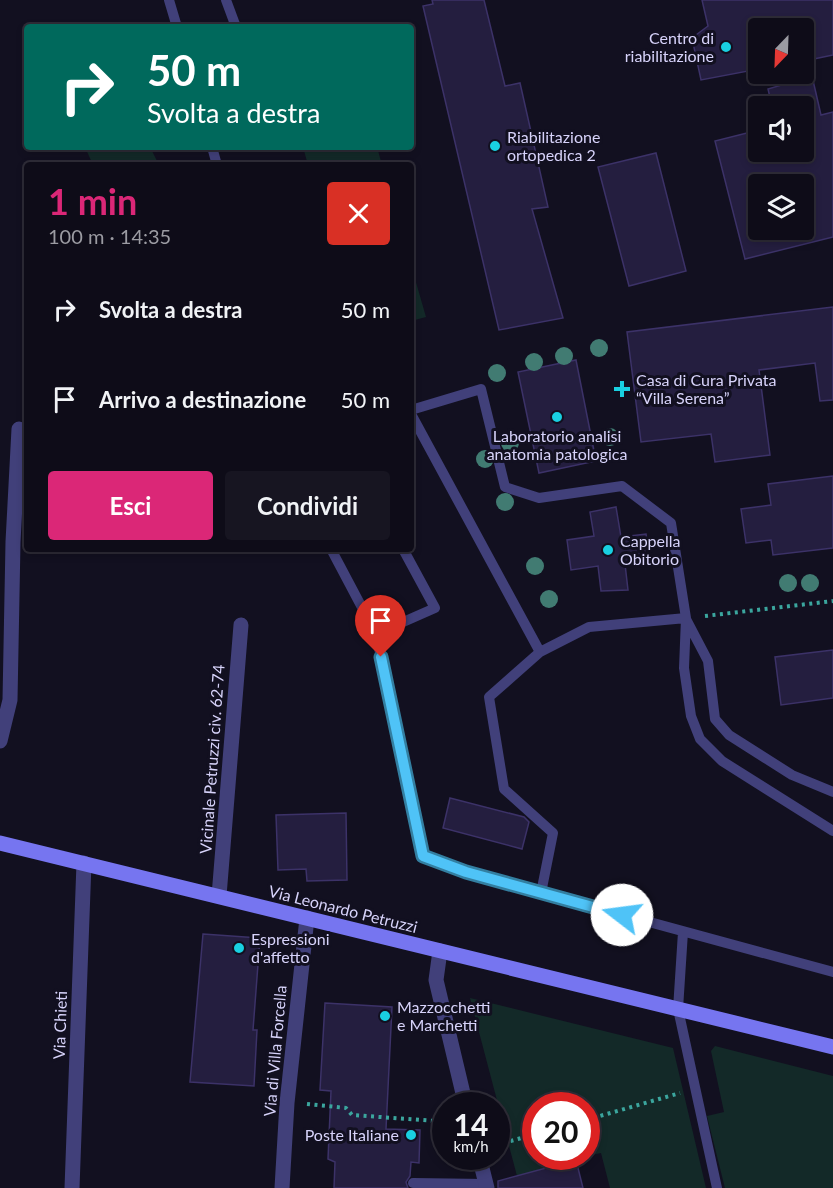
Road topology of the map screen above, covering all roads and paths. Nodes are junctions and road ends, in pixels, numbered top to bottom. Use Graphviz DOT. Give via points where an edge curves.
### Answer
graph roads {
  1 [pos="226,0"];
  2 [pos="171,1"];
  3 [pos="176,24"];
  4 [pos="235,24"];
  5 [pos="414,411"];
  6 [pos="414,418"];
  7 [pos="19,429"];
  8 [pos="333,552"];
  9 [pos="405,552"];
  10 [pos="833,601"];
  11 [pos="686,618"];
  12 [pos="241,625"];
  13 [pos="376,634"];
  14 [pos="540,652"];
  15 [pos="0,741"];
  16 [pos="833,792"];
  17 [pos="833,831"];
  18 [pos="0,843"];
  19 [pos="84,863"];
  20 [pos="541,893"];
  21 [pos="219,896"];
  22 [pos="307,918"];
  23 [pos="683,932"];
  24 [pos="440,951"];
  25 [pos="833,972"];
  26 [pos="678,1009"];
  27 [pos="833,1047"];
  28 [pos="695,1089"];
  29 [pos="463,1092"];
  30 [pos="309,1105"];
  31 [pos="600,1116"];
  32 [pos="432,1121"];
  33 [pos="483,1170"];
  34 [pos="413,1183"];
  35 [pos="487,1186"];
  36 [pos="72,1188"];
  37 [pos="282,1188"];
  38 [pos="717,1188"];
  1 -- 4 [label="lane"];
  2 -- 3 [label="lane"];
  5 -- 11 [label="lane" via="481,388 505,487 539,498 621,486 671,524"];
  6 -- 14 [label="lane"];
  7 -- 15 [label="street" via="10,700"];
  8 -- 13 [label="lane"];
  9 -- 13 [label="lane" via="435,608"];
  10 -- 11 [label="path"];
  11 -- 14 [label="lane" via="589,627"];
  11 -- 16 [label="lane" via="708,661 715,719 729,735 792,775"];
  11 -- 17 [label="lane" via="684,668 691,716 700,739 722,761"];
  12 -- 21 [label="street, Vicinale Petruzzi civ. 62-74"];
  13 -- 20 [label="lane" via="423,856"];
  14 -- 20 [label="lane" via="489,697 504,789 552,833"];
  18 -- 19 [label="main road, Via Leonardo Petruzzi"];
  19 -- 21 [label="main road, Via Leonardo Petruzzi"];
  19 -- 36 [label="street, Via Chieti"];
  20 -- 23 [label="lane"];
  21 -- 22 [label="main road, Via Leonardo Petruzzi"];
  22 -- 24 [label="main road, Via Leonardo Petruzzi"];
  22 -- 37 [label="street, Via di Villa Forcella"];
  23 -- 25 [label="lane"];
  23 -- 26 [label="lane"];
  24 -- 26 [label="main road, Via Leonardo Petruzzi"];
  24 -- 29 [label="street" via="436,980"];
  26 -- 27 [label="main road, Via Leonardo Petruzzi"];
  26 -- 28 [label="lane"];
  28 -- 31 [label="path"];
  28 -- 38 [label="lane"];
  30 -- 32 [label="path" via="346,1108 352,1115"];
  33 -- 35 [label="street"];
  34 -- 35 [label="lane"];
}
